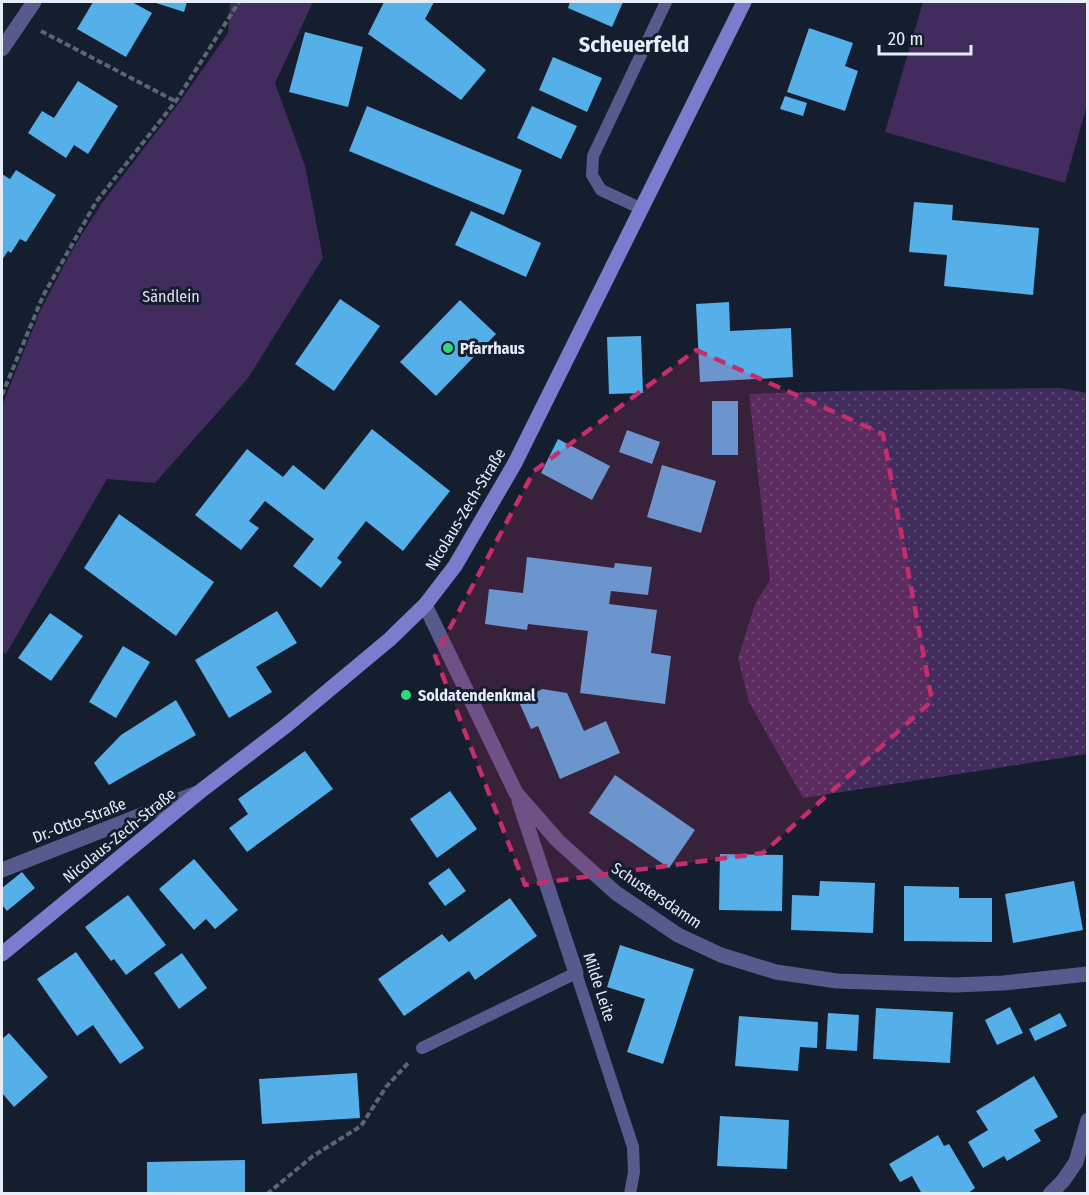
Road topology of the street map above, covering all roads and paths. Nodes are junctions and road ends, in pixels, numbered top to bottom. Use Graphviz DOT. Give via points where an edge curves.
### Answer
graph roads {
  1 [pos="34,2"];
  2 [pos="239,2"];
  3 [pos="666,2"];
  4 [pos="744,2"];
  5 [pos="22,21"];
  6 [pos="2,50"];
  7 [pos="176,101"];
  8 [pos="640,208"];
  9 [pos="2,395"];
  10 [pos="425,605"];
  11 [pos="202,790"];
  12 [pos="516,793"];
  13 [pos="2,870"];
  14 [pos="2,954"];
  15 [pos="576,973"];
  16 [pos="1088,974"];
  17 [pos="422,1048"];
  18 [pos="1088,1120"];
  19 [pos="267,1194"];
  20 [pos="630,1194"];
  21 [pos="1050,1194"];
  1 -- 5 [label="street"];
  2 -- 7 [label="path"];
  3 -- 8 [label="lane" via="593,156 592,175 601,190"];
  4 -- 8 [label="street, Nicolaus-Zech-Straße"];
  5 -- 6 [label="street"];
  5 -- 7 [label="path"];
  7 -- 9 [label="path" via="96,202 43,296"];
  8 -- 10 [label="street, Nicolaus-Zech-Straße" via="515,463 455,566"];
  10 -- 11 [label="street, Nicolaus-Zech-Straße" via="287,725"];
  10 -- 12 [label="street, Schustersdamm"];
  11 -- 13 [label="street, Dr.-Otto-Straße"];
  11 -- 14 [label="street, Nicolaus-Zech-Straße"];
  12 -- 15 [label="street, Milde Leite"];
  12 -- 16 [label="street, Schustersdamm" via="558,842 616,893 678,935 721,955 776,972 837,981 955,985"];
  15 -- 17 [label="lane"];
  15 -- 20 [label="lane, Milde Leite" via="633,1147"];
  17 -- 19 [label="path" via="386,1087 361,1126 312,1156"];
  18 -- 21 [label="street" via="1076,1162"];
}
